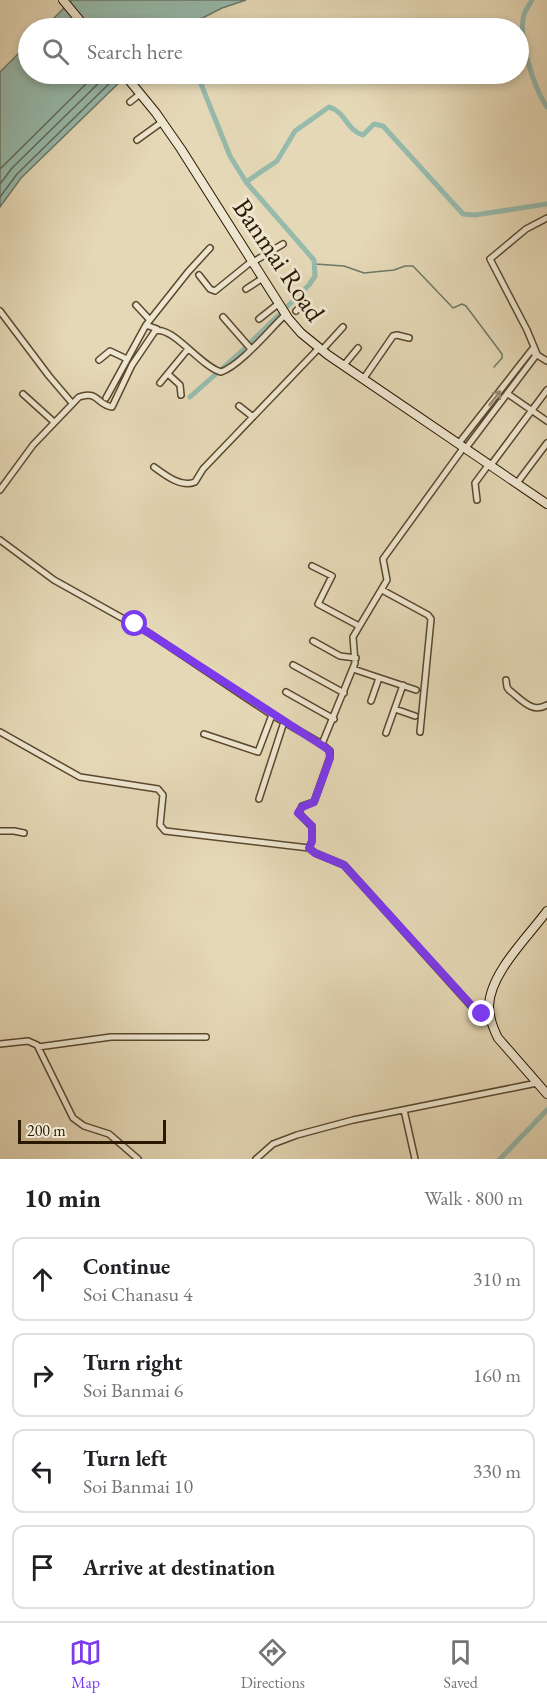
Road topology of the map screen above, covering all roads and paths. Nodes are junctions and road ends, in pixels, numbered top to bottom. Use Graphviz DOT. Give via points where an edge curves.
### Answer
graph roads {
  1 [pos="63,0"];
  2 [pos="78,18"];
  3 [pos="132,84"];
  4 [pos="140,94"];
  5 [pos="130,102"];
  6 [pos="162,122"];
  7 [pos="137,140"];
  8 [pos="547,219"];
  9 [pos="283,244"];
  10 [pos="210,248"];
  11 [pos="252,262"];
  12 [pos="199,275"];
  13 [pos="263,278"];
  14 [pos="246,289"];
  15 [pos="305,302"];
  16 [pos="278,304"];
  17 [pos="136,305"];
  18 [pos="0,311"];
  19 [pos="290,315"];
  20 [pos="223,317"];
  21 [pos="149,319"];
  22 [pos="259,319"];
  23 [pos="146,325"];
  24 [pos="343,327"];
  25 [pos="157,329"];
  26 [pos="409,338"];
  27 [pos="358,348"];
  28 [pos="188,349"];
  29 [pos="251,349"];
  30 [pos="320,349"];
  31 [pos="532,349"];
  32 [pos="537,354"];
  33 [pos="127,359"];
  34 [pos="99,360"];
  35 [pos="547,361"];
  36 [pos="344,365"];
  37 [pos="168,374"];
  38 [pos="364,378"];
  39 [pos="160,383"];
  40 [pos="547,390"];
  41 [pos="23,394"];
  42 [pos="508,394"];
  43 [pos="181,395"];
  44 [pos="106,398"];
  45 [pos="72,403"];
  46 [pos="239,406"];
  47 [pos="533,410"];
  48 [pos="253,417"];
  49 [pos="547,420"];
  50 [pos="54,422"];
  51 [pos="547,443"];
  52 [pos="463,446"];
  53 [pos="490,464"];
  54 [pos="154,467"];
  55 [pos="517,483"];
  56 [pos="0,490"];
  57 [pos="477,500"];
  58 [pos="547,504"];
  59 [pos="0,540"];
  60 [pos="312,566"];
  61 [pos="382,590"];
  62 [pos="359,626"];
  63 [pos="313,641"];
  64 [pos="356,658"];
  65 [pos="293,665"];
  66 [pos="353,669"];
  67 [pos="379,678"];
  68 [pos="506,680"];
  69 [pos="403,685"];
  70 [pos="416,690"];
  71 [pos="286,692"];
  72 [pos="344,693"];
  73 [pos="372,701"];
  74 [pos="547,705"];
  75 [pos="395,709"];
  76 [pos="272,715"];
  77 [pos="415,716"];
  78 [pos="333,719"];
  79 [pos="284,722"];
  80 [pos="0,732"];
  81 [pos="420,732"];
  82 [pos="386,733"];
  83 [pos="204,734"];
  84 [pos="322,744"];
  85 [pos="259,799"];
  86 [pos="0,831"];
  87 [pos="24,833"];
  88 [pos="309,848"];
  89 [pos="547,911"];
  90 [pos="490,1018"];
  91 [pos="206,1036"];
  92 [pos="0,1044"];
  93 [pos="38,1047"];
  94 [pos="537,1083"];
  95 [pos="547,1094"];
  96 [pos="404,1110"];
  97 [pos="138,1159"];
  98 [pos="256,1159"];
  99 [pos="415,1159"];
  1 -- 2 [label="street"];
  3 -- 4 [label="street, Banmai Road"];
  4 -- 5 [label="street"];
  4 -- 6 [label="street, Banmai Road"];
  6 -- 7 [label="street"];
  6 -- 11 [label="street, Banmai Road"];
  8 -- 31 [label="street" via="526,229 490,259"];
  9 -- 11 [label="street"];
  10 -- 21 [label="street"];
  11 -- 12 [label="street" via="215,291"];
  11 -- 13 [label="street, Banmai Road"];
  13 -- 14 [label="street"];
  13 -- 16 [label="street, Banmai Road"];
  15 -- 19 [label="street"];
  16 -- 19 [label="street, Banmai Road"];
  16 -- 22 [label="street"];
  17 -- 21 [label="street"];
  18 -- 45 [label="street"];
  19 -- 29 [label="street"];
  19 -- 30 [label="street, Banmai Road" via="301,333"];
  20 -- 29 [label="street"];
  21 -- 23 [label="street"];
  23 -- 25 [label="street"];
  23 -- 33 [label="street"];
  24 -- 30 [label="street"];
  25 -- 28 [label="street"];
  25 -- 45 [label="street" via="132,365 112,408 86,395"];
  26 -- 38 [label="street" via="393,336"];
  27 -- 36 [label="street"];
  28 -- 29 [label="street" via="210,368 221,372"];
  28 -- 37 [label="street"];
  30 -- 36 [label="street, Banmai Road"];
  30 -- 48 [label="street"];
  31 -- 32 [label="street"];
  52 -- 31 [label="street, one-way"];
  32 -- 35 [label="street"];
  32 -- 42 [label="street"];
  33 -- 34 [label="street" via="111,351"];
  33 -- 44 [label="street"];
  36 -- 38 [label="street, Banmai Road"];
  37 -- 39 [label="street"];
  37 -- 43 [label="street" via="180,385"];
  38 -- 52 [label="street, Banmai Road"];
  40 -- 47 [label="street"];
  41 -- 50 [label="street"];
  42 -- 47 [label="street"];
  42 -- 52 [label="street"];
  45 -- 50 [label="street"];
  46 -- 48 [label="street"];
  47 -- 49 [label="street"];
  47 -- 53 [label="street"];
  48 -- 54 [label="street" via="191,484 169,478"];
  50 -- 56 [label="street"];
  51 -- 55 [label="street"];
  52 -- 53 [label="street, Banmai Road"];
  52 -- 61 [label="street" via="384,556 382,563 388,578"];
  53 -- 55 [label="street, Banmai Road"];
  53 -- 57 [label="street" via="475,483"];
  55 -- 58 [label="street, Banmai Road"];
  59 -- 76 [label="street" via="54,580 149,633"];
  60 -- 62 [label="street" via="332,576 318,604"];
  61 -- 62 [label="street"];
  61 -- 81 [label="street" via="431,619"];
  62 -- 64 [label="street" via="352,641"];
  63 -- 64 [label="street" via="340,656"];
  64 -- 66 [label="street"];
  65 -- 72 [label="street"];
  66 -- 67 [label="street"];
  66 -- 72 [label="street"];
  67 -- 69 [label="street"];
  67 -- 73 [label="street"];
  68 -- 74 [label="street" via="507,687 529,705 536,709"];
  69 -- 70 [label="street"];
  69 -- 75 [label="street"];
  71 -- 78 [label="street"];
  72 -- 78 [label="street"];
  75 -- 77 [label="street"];
  75 -- 82 [label="street"];
  76 -- 79 [label="street"];
  76 -- 83 [label="street" via="258,752"];
  78 -- 84 [label="street"];
  79 -- 84 [label="street"];
  79 -- 85 [label="street"];
  80 -- 88 [label="street" via="80,777 158,789 163,795 160,825 165,831"];
  84 -- 88 [label="street" via="331,753 319,791 313,804 302,807 298,813 312,826"];
  86 -- 87 [label="street"];
  88 -- 90 [label="street" via="344,865 472,1006"];
  89 -- 90 [label="street" via="497,979 490,997"];
  90 -- 94 [label="street" via="498,1038"];
  91 -- 93 [label="street" via="111,1037"];
  92 -- 93 [label="street" via="28,1041"];
  93 -- 97 [label="street" via="73,1118 109,1134"];
  94 -- 95 [label="street"];
  94 -- 96 [label="street"];
  96 -- 98 [label="street" via="297,1135 273,1144"];
  96 -- 99 [label="street"];
}
